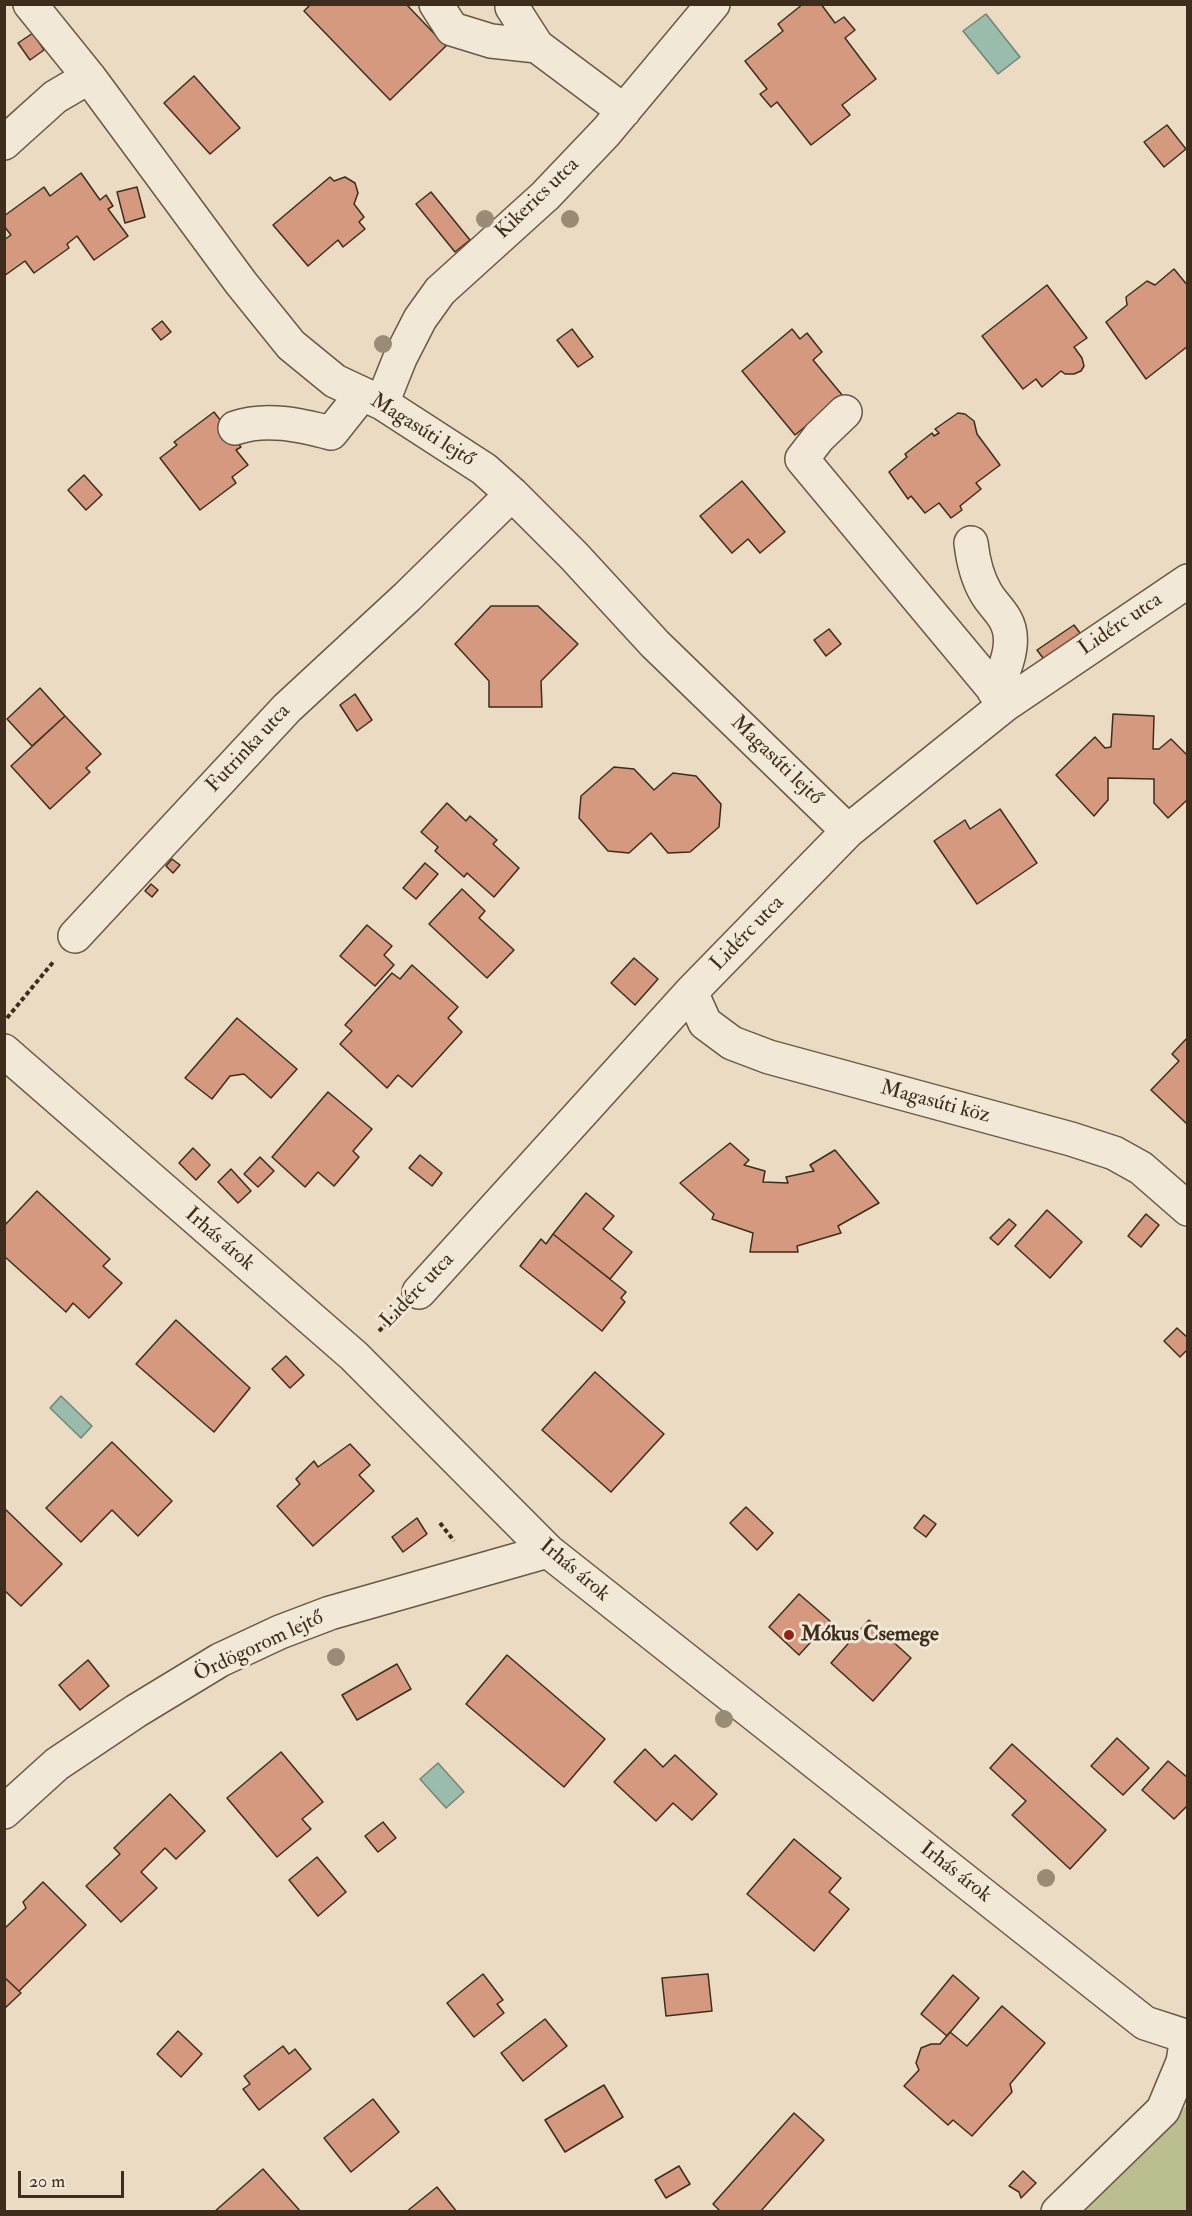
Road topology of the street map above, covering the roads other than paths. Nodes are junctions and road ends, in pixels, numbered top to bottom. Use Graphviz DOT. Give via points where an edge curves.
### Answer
graph roads {
  1 [pos="30,4"];
  2 [pos="436,4"];
  3 [pos="713,4"];
  4 [pos="512,7"];
  5 [pos="537,46"];
  6 [pos="89,77"];
  7 [pos="624,111"];
  8 [pos="4,143"];
  9 [pos="372,398"];
  10 [pos="845,412"];
  11 [pos="236,428"];
  12 [pos="512,494"];
  13 [pos="971,543"];
  14 [pos="1188,581"];
  15 [pos="1000,697"];
  16 [pos="848,831"];
  17 [pos="75,936"];
  18 [pos="691,992"];
  19 [pos="4,1051"];
  20 [pos="18,1072"];
  21 [pos="1188,1209"];
  22 [pos="419,1292"];
  23 [pos="548,1551"];
  24 [pos="4,1812"];
  25 [pos="1187,2037"];
  26 [pos="1058,2211"];
  1 -- 6 [label="street, Magasúti lejtő"];
  2 -- 5 [label="street" via="452,29 491,41"];
  3 -- 7 [label="street, Kikerics utca"];
  4 -- 5 [label="street"];
  5 -- 7 [label="street"];
  6 -- 8 [label="street" via="56,97"];
  6 -- 9 [label="street, Magasúti lejtő" via="291,345 335,381"];
  7 -- 9 [label="street, Kikerics utca" via="545,196 440,291"];
  9 -- 11 [label="street, Kikerics utca" via="331,433 299,424 250,423"];
  9 -- 12 [label="street, Magasúti lejtő" via="484,469"];
  10 -- 15 [label="street" via="802,459"];
  12 -- 16 [label="street, Magasúti lejtő" via="655,644"];
  12 -- 17 [label="street, Futrinka utca" via="287,708"];
  13 -- 15 [label="street" via="973,561 986,592 1007,622 1011,641"];
  14 -- 15 [label="street, Lidérc utca"];
  15 -- 16 [label="street, Lidérc utca"];
  16 -- 18 [label="street, Lidérc utca"];
  18 -- 21 [label="street, Magasúti köz" via="705,1023 732,1043 769,1057 1114,1153 1142,1168"];
  18 -- 22 [label="street, Lidérc utca"];
  19 -- 20 [label="street, Irhás árok"];
  20 -- 23 [label="street, Irhás árok" via="134,1166 354,1356"];
  23 -- 24 [label="street, Ördögorom lejtő" via="330,1613 220,1660 57,1764"];
  23 -- 25 [label="street, Irhás árok" via="1145,2023"];
  25 -- 26 [label="street" via="1183,2062 1164,2110"];
}
